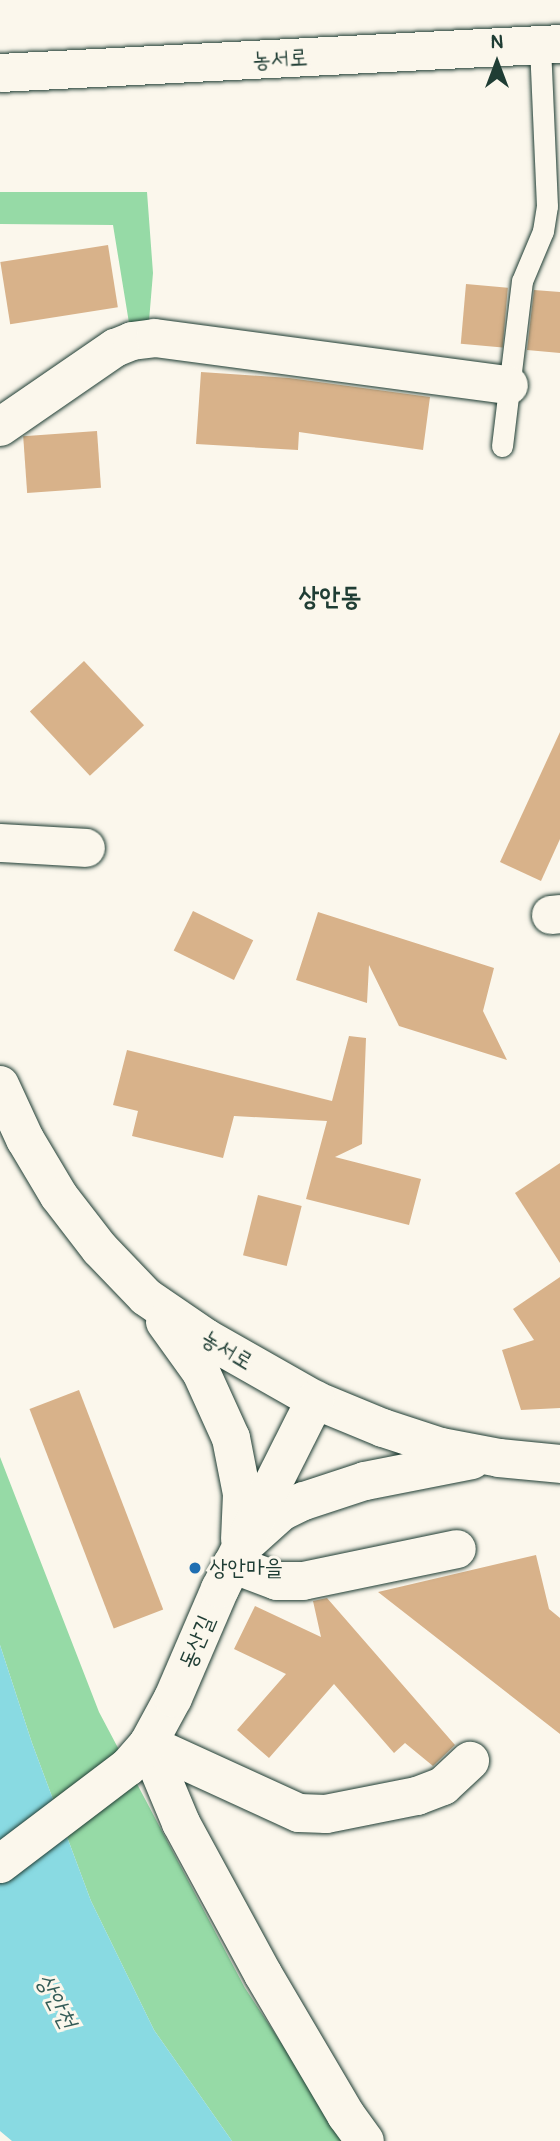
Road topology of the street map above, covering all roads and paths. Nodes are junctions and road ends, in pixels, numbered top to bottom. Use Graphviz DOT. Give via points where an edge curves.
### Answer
graph roads {
  1 [pos="550,45"];
  2 [pos="0,73"];
  3 [pos="509,385"];
  4 [pos="0,426"];
  5 [pos="502,446"];
  6 [pos="0,843"];
  7 [pos="86,849"];
  8 [pos="0,1085"];
  9 [pos="146,1297"];
  10 [pos="315,1400"];
  11 [pos="499,1458"];
  12 [pos="560,1464"];
  13 [pos="457,1549"];
  14 [pos="235,1558"];
  15 [pos="138,1756"];
  16 [pos="470,1761"];
  17 [pos="0,1864"];
  18 [pos="365,2141"];
  1 -- 2 [label="street, 농서로"];
  1 -- 3 [label="lane" via="547,206 543,231 522,281"];
  3 -- 4 [label="street" via="155,338 116,348"];
  3 -- 5 [label="lane"];
  6 -- 7 [label="street"];
  8 -- 9 [label="street, 농서로" via="59,1196 100,1249"];
  9 -- 10 [label="street, 농서로" via="206,1338"];
  9 -- 14 [label="street" via="201,1372 231,1438 242,1494"];
  10 -- 11 [label="street, 농서로" via="441,1447"];
  10 -- 14 [label="street, 동산길"];
  11 -- 12 [label="street, 농서로"];
  11 -- 14 [label="street" via="405,1472 304,1501 281,1513"];
  13 -- 14 [label="street" via="303,1581 277,1581"];
  14 -- 15 [label="street, 동산길"];
  15 -- 16 [label="street" via="299,1813 326,1814 417,1796 443,1786"];
  15 -- 17 [label="street"];
  15 -- 18 [label="street"];
}
